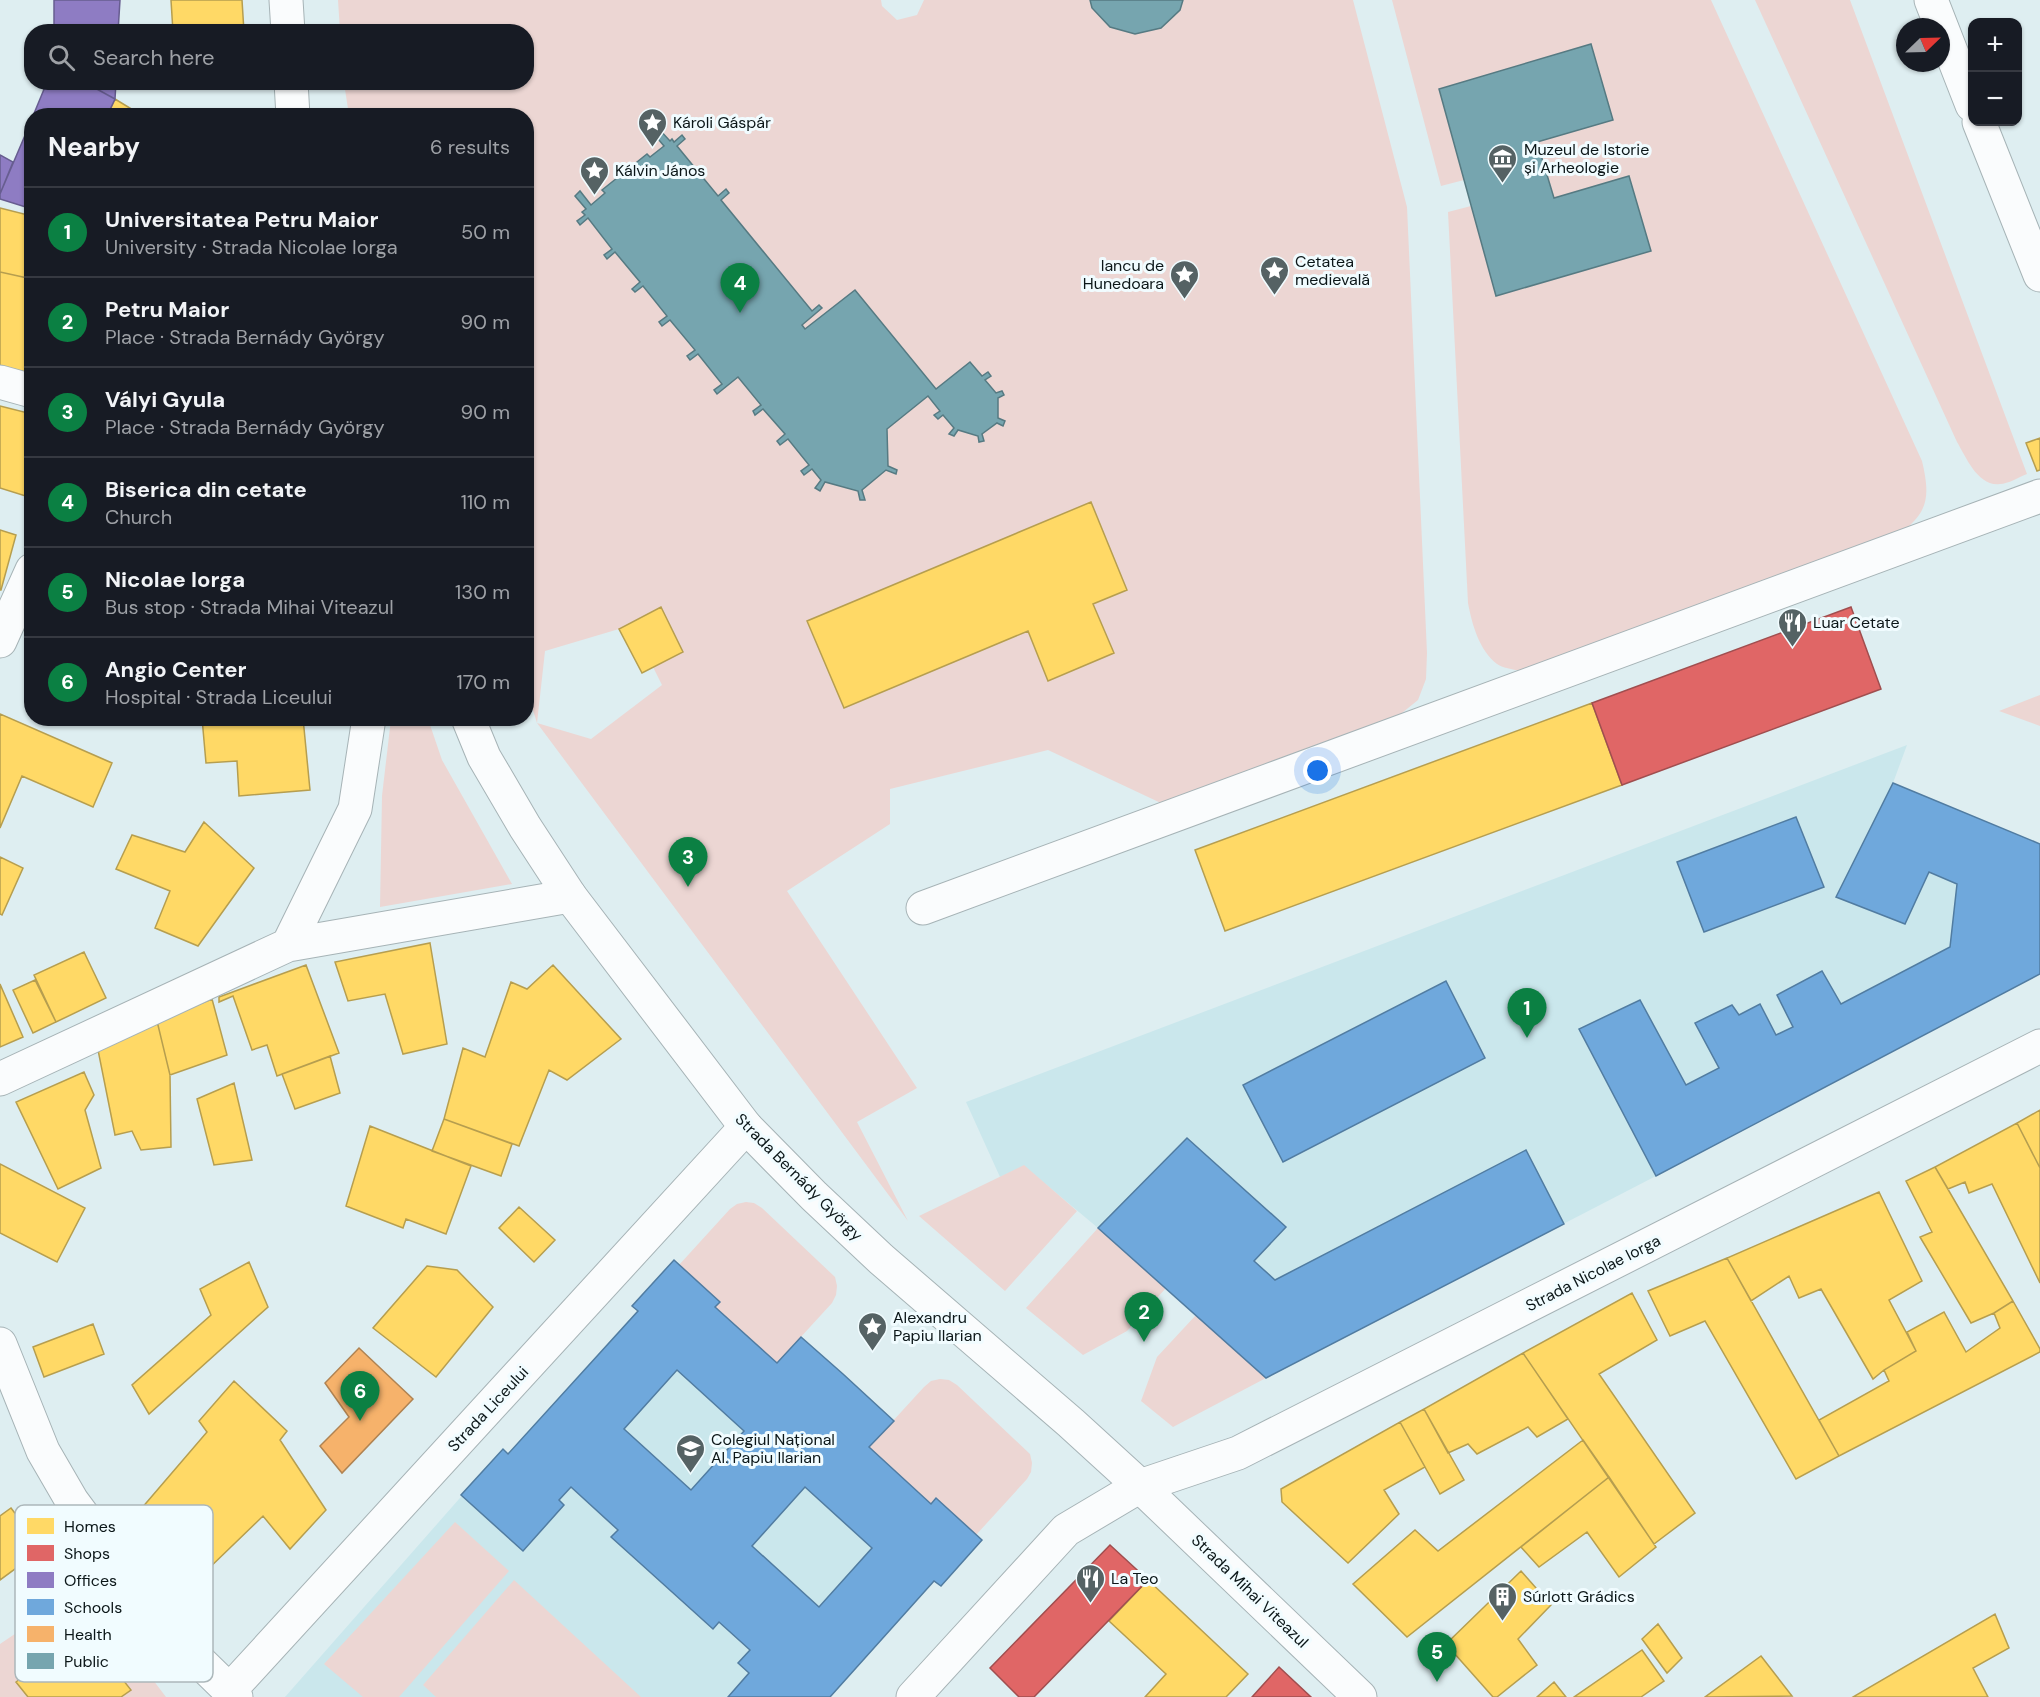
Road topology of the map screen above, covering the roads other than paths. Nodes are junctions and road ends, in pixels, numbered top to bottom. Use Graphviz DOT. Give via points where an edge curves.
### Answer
graph roads {
  1 [pos="285,0"];
  2 [pos="1931,0"];
  3 [pos="287,24"];
  4 [pos="1968,95"];
  5 [pos="1981,126"];
  6 [pos="2040,275"];
  7 [pos="0,382"];
  8 [pos="24,389"];
  9 [pos="2040,496"];
  10 [pos="24,588"];
  11 [pos="0,641"];
  12 [pos="368,726"];
  13 [pos="471,726"];
  14 [pos="570,896"];
  15 [pos="922,908"];
  16 [pos="288,945"];
  17 [pos="2040,1046"];
  18 [pos="0,1079"];
  19 [pos="746,1127"];
  20 [pos="0,1344"];
  21 [pos="1140,1486"];
  22 [pos="75,1505"];
  23 [pos="213,1675"];
  24 [pos="233,1694"];
  25 [pos="913,1697"];
  26 [pos="1360,1697"];
  1 -- 3 [label="street"];
  2 -- 4 [label="street"];
  5 -- 6 [label="street"];
  7 -- 8 [label="street"];
  9 -- 15 [label="street"];
  10 -- 11 [label="street"];
  12 -- 16 [label="street" via="355,809"];
  13 -- 14 [label="street, Strada Bernády György" via="484,757"];
  14 -- 16 [label="street"];
  14 -- 19 [label="street, Strada Bernády György"];
  16 -- 18 [label="street"];
  17 -- 21 [label="street, Strada Nicolae Iorga" via="1238,1453"];
  19 -- 21 [label="street, Strada Bernády György" via="881,1259"];
  19 -- 24 [label="street, Strada Liceului"];
  20 -- 22 [label="street" via="43,1451"];
  21 -- 25 [label="street, Strada Nicolae Iorga" via="1066,1530"];
  21 -- 26 [label="street, Strada Mihai Viteazul"];
  23 -- 24 [label="street"];
}
